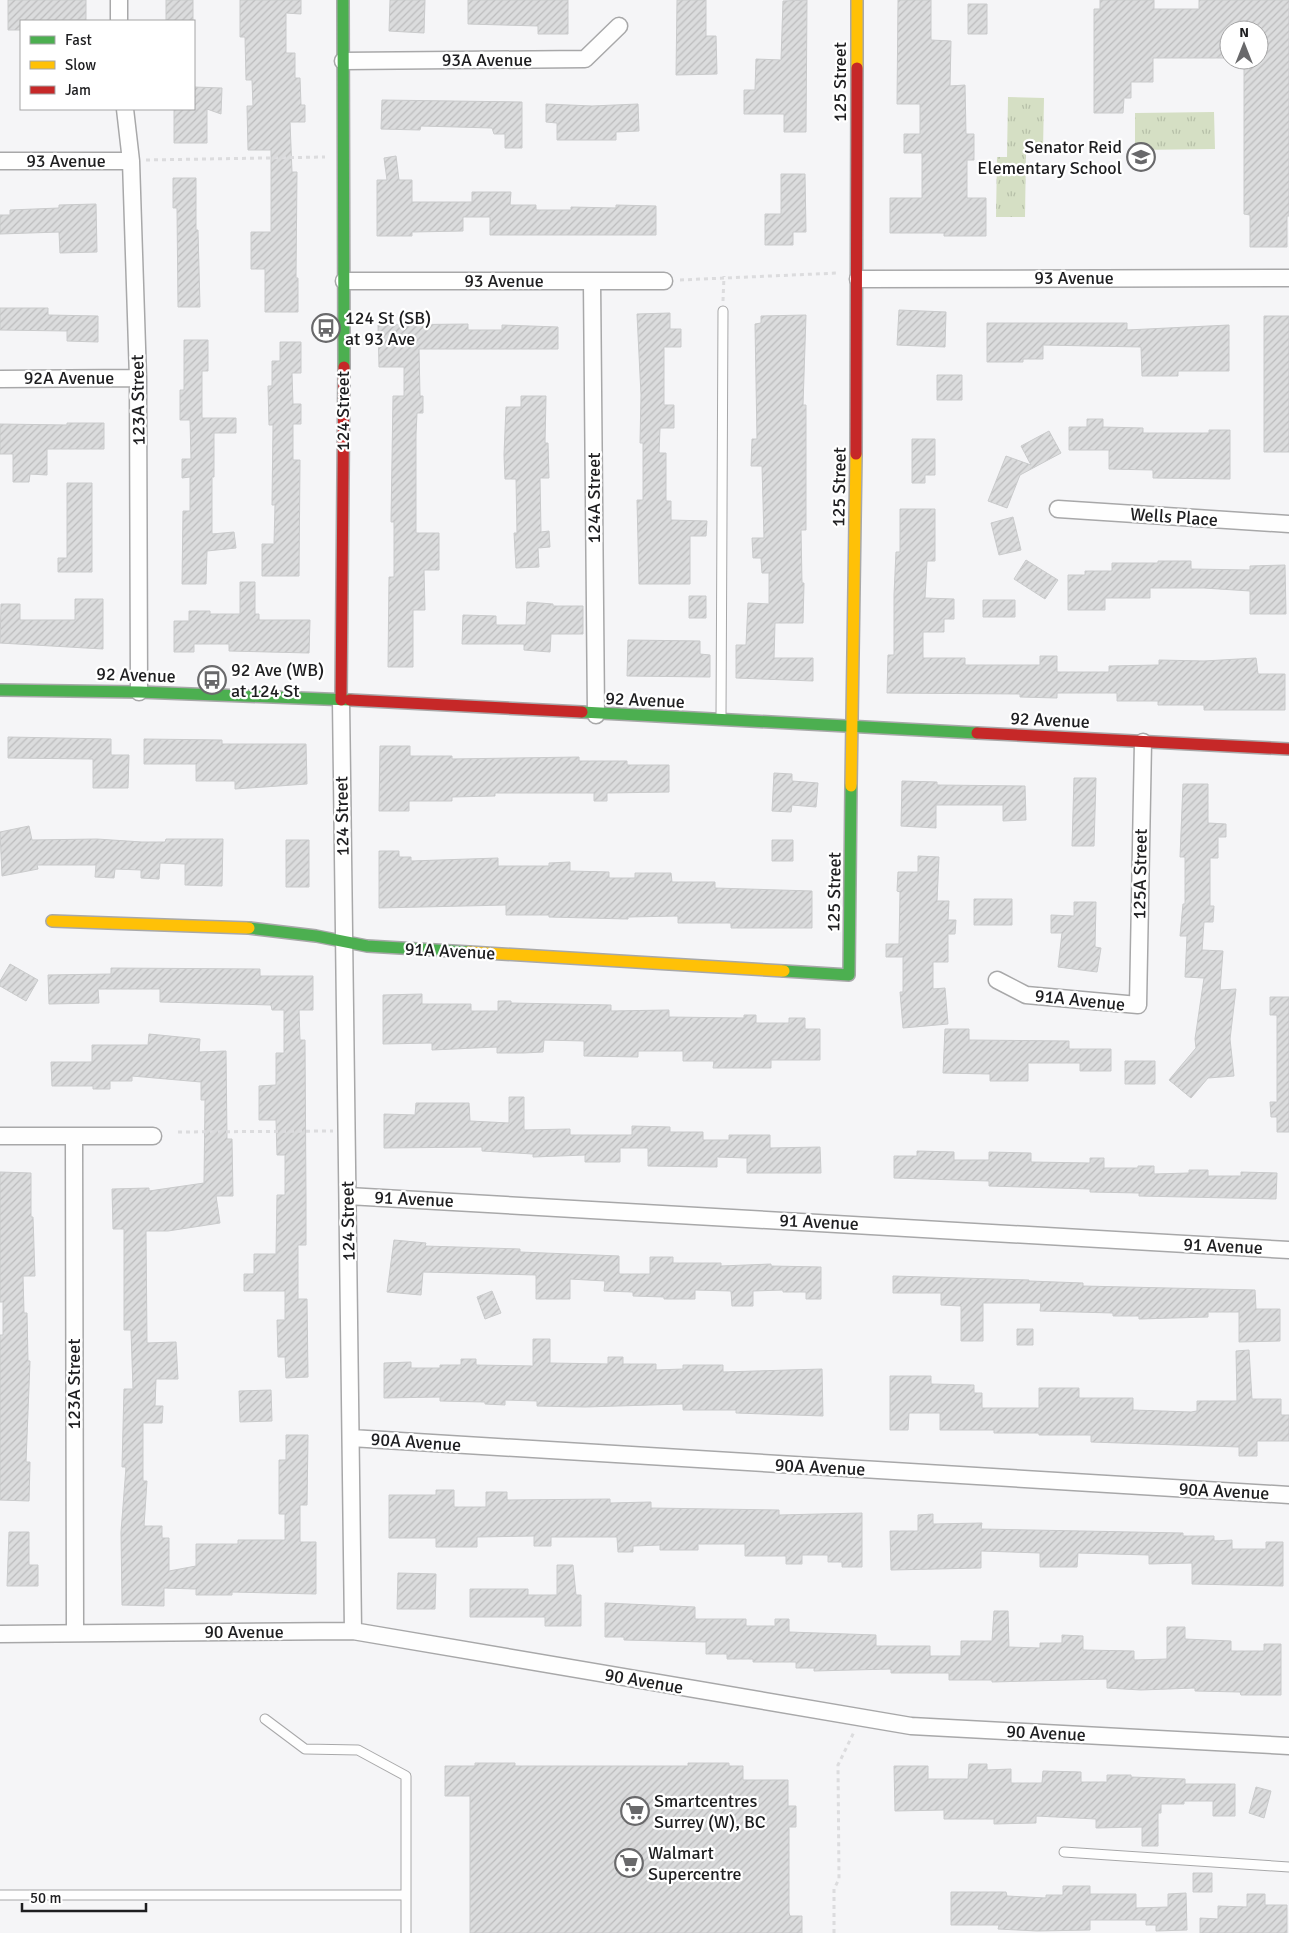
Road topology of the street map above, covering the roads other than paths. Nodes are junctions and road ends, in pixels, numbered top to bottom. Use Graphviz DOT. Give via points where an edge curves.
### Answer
graph roads {
  1 [pos="119,0"];
  2 [pos="343,0"];
  3 [pos="857,0"];
  4 [pos="119,20"];
  5 [pos="619,26"];
  6 [pos="343,61"];
  7 [pos="125,110"];
  8 [pos="136,160"];
  9 [pos="0,161"];
  10 [pos="852,276"];
  11 [pos="1289,278"];
  12 [pos="344,280"];
  13 [pos="667,280"];
  14 [pos="592,282"];
  15 [pos="723,311"];
  16 [pos="138,378"];
  17 [pos="0,379"];
  18 [pos="1058,509"];
  19 [pos="1289,524"];
  20 [pos="0,690"];
  21 [pos="139,692"];
  22 [pos="340,700"];
  23 [pos="596,715"];
  24 [pos="721,721"];
  25 [pos="854,728"];
  26 [pos="1143,742"];
  27 [pos="1289,750"];
  28 [pos="52,921"];
  29 [pos="343,942"];
  30 [pos="849,975"];
  31 [pos="996,980"];
  32 [pos="1138,1005"];
  33 [pos="0,1136"];
  34 [pos="74,1136"];
  35 [pos="153,1136"];
  36 [pos="348,1196"];
  37 [pos="1289,1250"];
  38 [pos="350,1438"];
  39 [pos="1289,1495"];
  40 [pos="353,1631"];
  41 [pos="75,1633"];
  42 [pos="0,1634"];
  43 [pos="265,1719"];
  44 [pos="1289,1746"];
  45 [pos="1064,1852"];
  46 [pos="1289,1867"];
  47 [pos="0,1895"];
  48 [pos="406,1895"];
  49 [pos="406,1933"];
  1 -- 4 [label="street"];
  2 -- 6 [label="street, 124 Street"];
  3 -- 10 [label="street, 125 Street"];
  5 -- 6 [label="street, 93A Avenue" via="585,59"];
  6 -- 12 [label="street, 124 Street"];
  7 -- 8 [label="street, 123A Street"];
  8 -- 9 [label="street, 93 Avenue"];
  8 -- 16 [label="street, 123A Street"];
  10 -- 11 [label="street, 93 Avenue"];
  10 -- 25 [label="street, 125 Street"];
  12 -- 14 [label="street, 93 Avenue"];
  12 -- 22 [label="street, 124 Street"];
  13 -- 14 [label="street, 93 Avenue"];
  14 -- 23 [label="street, 124A Street"];
  15 -- 24 [label="lane"];
  16 -- 17 [label="street, 92A Avenue"];
  16 -- 21 [label="street, 123A Street"];
  18 -- 19 [label="street, Wells Place"];
  20 -- 21 [label="street, 92 Avenue"];
  21 -- 22 [label="street, 92 Avenue"];
  22 -- 23 [label="street, 92 Avenue"];
  22 -- 29 [label="street, 124 Street"];
  23 -- 24 [label="street, 92 Avenue"];
  24 -- 25 [label="street, 92 Avenue"];
  25 -- 26 [label="street, 92 Avenue"];
  25 -- 30 [label="street, 125 Street"];
  26 -- 27 [label="street, 92 Avenue"];
  26 -- 32 [label="street, 125A Street"];
  28 -- 29 [label="street, 91A Avenue" via="266,929"];
  29 -- 30 [label="street, 91A Avenue"];
  29 -- 36 [label="street, 124 Street"];
  31 -- 32 [label="street, 91A Avenue" via="1026,995"];
  33 -- 34 [label="street"];
  34 -- 35 [label="street"];
  34 -- 41 [label="street, 123A Street"];
  36 -- 37 [label="street, 91 Avenue"];
  36 -- 38 [label="street, 124 Street"];
  38 -- 39 [label="street, 90A Avenue"];
  38 -- 40 [label="street, 124 Street"];
  40 -- 41 [label="street, 90 Avenue"];
  40 -- 44 [label="street, 90 Avenue" via="911,1726"];
  41 -- 42 [label="street, 90 Avenue"];
  43 -- 48 [label="lane" via="305,1749 358,1750 406,1776"];
  45 -- 46 [label="lane"];
  47 -- 48 [label="lane"];
  48 -- 49 [label="lane"];
}
